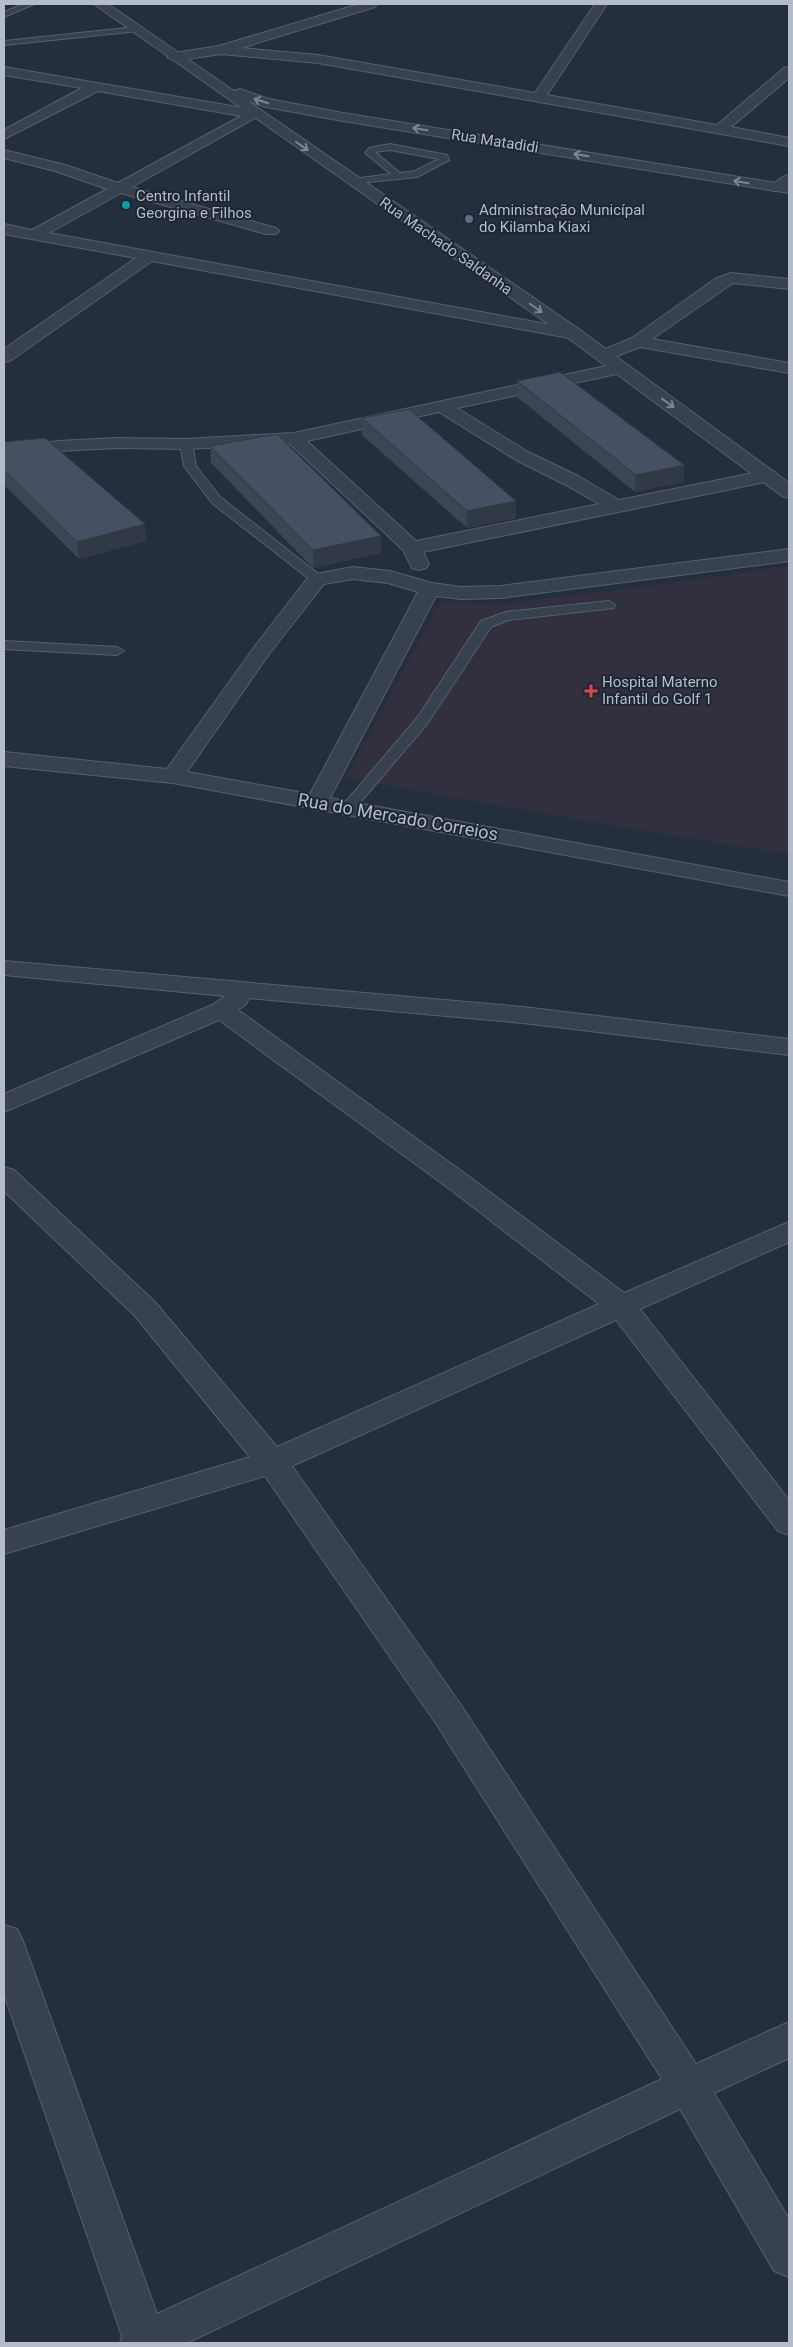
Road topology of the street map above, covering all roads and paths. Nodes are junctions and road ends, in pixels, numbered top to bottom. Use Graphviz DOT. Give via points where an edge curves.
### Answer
graph roads {
  1 [pos="30,4"];
  2 [pos="100,4"];
  3 [pos="371,4"];
  4 [pos="601,4"];
  5 [pos="4,15"];
  6 [pos="136,29"];
  7 [pos="4,42"];
  8 [pos="221,50"];
  9 [pos="174,57"];
  10 [pos="789,71"];
  11 [pos="4,72"];
  12 [pos="204,78"];
  13 [pos="97,86"];
  14 [pos="539,97"];
  15 [pos="171,100"];
  16 [pos="255,114"];
  17 [pos="343,117"];
  18 [pos="721,129"];
  19 [pos="283,133"];
  20 [pos="4,135"];
  21 [pos="789,142"];
  22 [pos="4,154"];
  23 [pos="397,176"];
  24 [pos="353,182"];
  25 [pos="785,185"];
  26 [pos="119,188"];
  27 [pos="4,229"];
  28 [pos="271,231"];
  29 [pos="34,235"];
  30 [pos="149,256"];
  31 [pos="789,284"];
  32 [pos="574,334"];
  33 [pos="638,342"];
  34 [pos="604,356"];
  35 [pos="4,357"];
  36 [pos="620,368"];
  37 [pos="789,368"];
  38 [pos="441,406"];
  39 [pos="294,438"];
  40 [pos="186,444"];
  41 [pos="4,453"];
  42 [pos="768,476"];
  43 [pos="789,492"];
  44 [pos="617,506"];
  45 [pos="412,548"];
  46 [pos="789,555"];
  47 [pos="317,579"];
  48 [pos="430,588"];
  49 [pos="609,605"];
  50 [pos="4,645"];
  51 [pos="117,651"];
  52 [pos="4,759"];
  53 [pos="173,776"];
  54 [pos="317,802"];
  55 [pos="348,808"];
  56 [pos="789,889"];
  57 [pos="4,968"];
  58 [pos="248,992"];
  59 [pos="221,1010"];
  60 [pos="789,1047"];
  61 [pos="4,1104"];
  62 [pos="4,1176"];
  63 [pos="789,1231"];
  64 [pos="622,1306"];
  65 [pos="272,1462"];
  66 [pos="789,1523"];
  67 [pos="4,1542"];
  68 [pos="4,1941"];
  69 [pos="789,2039"];
  70 [pos="688,2086"];
  71 [pos="789,2257"];
  72 [pos="144,2343"];
  1 -- 5 [label="lane"];
  2 -- 6 [label="street, Rua Machado Saldanha"];
  3 -- 8 [label="street"];
  4 -- 14 [label="street"];
  6 -- 7 [label="lane"];
  6 -- 9 [label="street, Rua Machado Saldanha"];
  8 -- 9 [label="street"];
  8 -- 14 [label="street" via="309,58"];
  9 -- 12 [label="street, Rua Machado Saldanha"];
  10 -- 18 [label="street"];
  11 -- 13 [label="street"];
  12 -- 15 [label="street" via="216,93 207,98"];
  12 -- 16 [label="street, Rua Machado Saldanha"];
  17 -- 12 [label="street, Rua Matadidi, one-way" via="266,103"];
  13 -- 15 [label="street"];
  13 -- 20 [label="street"];
  14 -- 18 [label="street"];
  15 -- 16 [label="street"];
  16 -- 19 [label="street, Rua Machado Saldanha"];
  16 -- 26 [label="street"];
  17 -- 19 [label="street" via="294,115 279,122"];
  25 -- 17 [label="street, Rua Matadidi, one-way"];
  18 -- 21 [label="street"];
  19 -- 24 [label="street, Rua Machado Saldanha, one-way"];
  22 -- 26 [label="street"];
  23 -- 23 [label="lane" via="417,174 444,160 444,157 390,147 372,150 370,153"];
  23 -- 24 [label="lane"];
  24 -- 32 [label="street, Rua Machado Saldanha, one-way"];
  26 -- 28 [label="street"];
  26 -- 29 [label="street"];
  27 -- 29 [label="street"];
  29 -- 30 [label="street"];
  30 -- 32 [label="street"];
  30 -- 35 [label="street"];
  31 -- 33 [label="street" via="731,278"];
  32 -- 34 [label="street, Rua Machado Saldanha"];
  33 -- 34 [label="street"];
  33 -- 37 [label="street"];
  34 -- 36 [label="street, Rua Machado Saldanha"];
  36 -- 38 [label="street"];
  36 -- 42 [label="street, Rua Machado Saldanha, one-way"];
  38 -- 39 [label="street"];
  38 -- 44 [label="street" via="522,456"];
  39 -- 40 [label="street"];
  39 -- 45 [label="street"];
  40 -- 41 [label="street" via="116,443"];
  40 -- 47 [label="lane" via="190,466 216,500"];
  42 -- 43 [label="street, Rua Machado Saldanha"];
  42 -- 44 [label="street"];
  44 -- 45 [label="street"];
  45 -- 48 [label="street"];
  46 -- 48 [label="street" via="501,592 461,593"];
  47 -- 48 [label="street" via="353,573 390,577"];
  47 -- 53 [label="street" via="262,650"];
  48 -- 54 [label="street"];
  49 -- 55 [label="lane" via="506,616 486,624 422,721"];
  50 -- 51 [label="lane"];
  52 -- 53 [label="street, Rua do Mercado Correios"];
  53 -- 54 [label="street, Rua do Mercado Correios"];
  54 -- 55 [label="street, Rua do Mercado Correios"];
  55 -- 56 [label="street, Rua do Mercado Correios"];
  57 -- 58 [label="street"];
  58 -- 59 [label="street"];
  58 -- 60 [label="street" via="523,1015"];
  59 -- 61 [label="street"];
  59 -- 64 [label="street" via="461,1184"];
  62 -- 65 [label="street" via="145,1309"];
  63 -- 64 [label="street"];
  64 -- 65 [label="street"];
  64 -- 66 [label="street"];
  65 -- 67 [label="street"];
  65 -- 70 [label="street" via="449,1715"];
  68 -- 72 [label="street"];
  69 -- 70 [label="street"];
  70 -- 71 [label="street"];
  70 -- 72 [label="street"];
}
